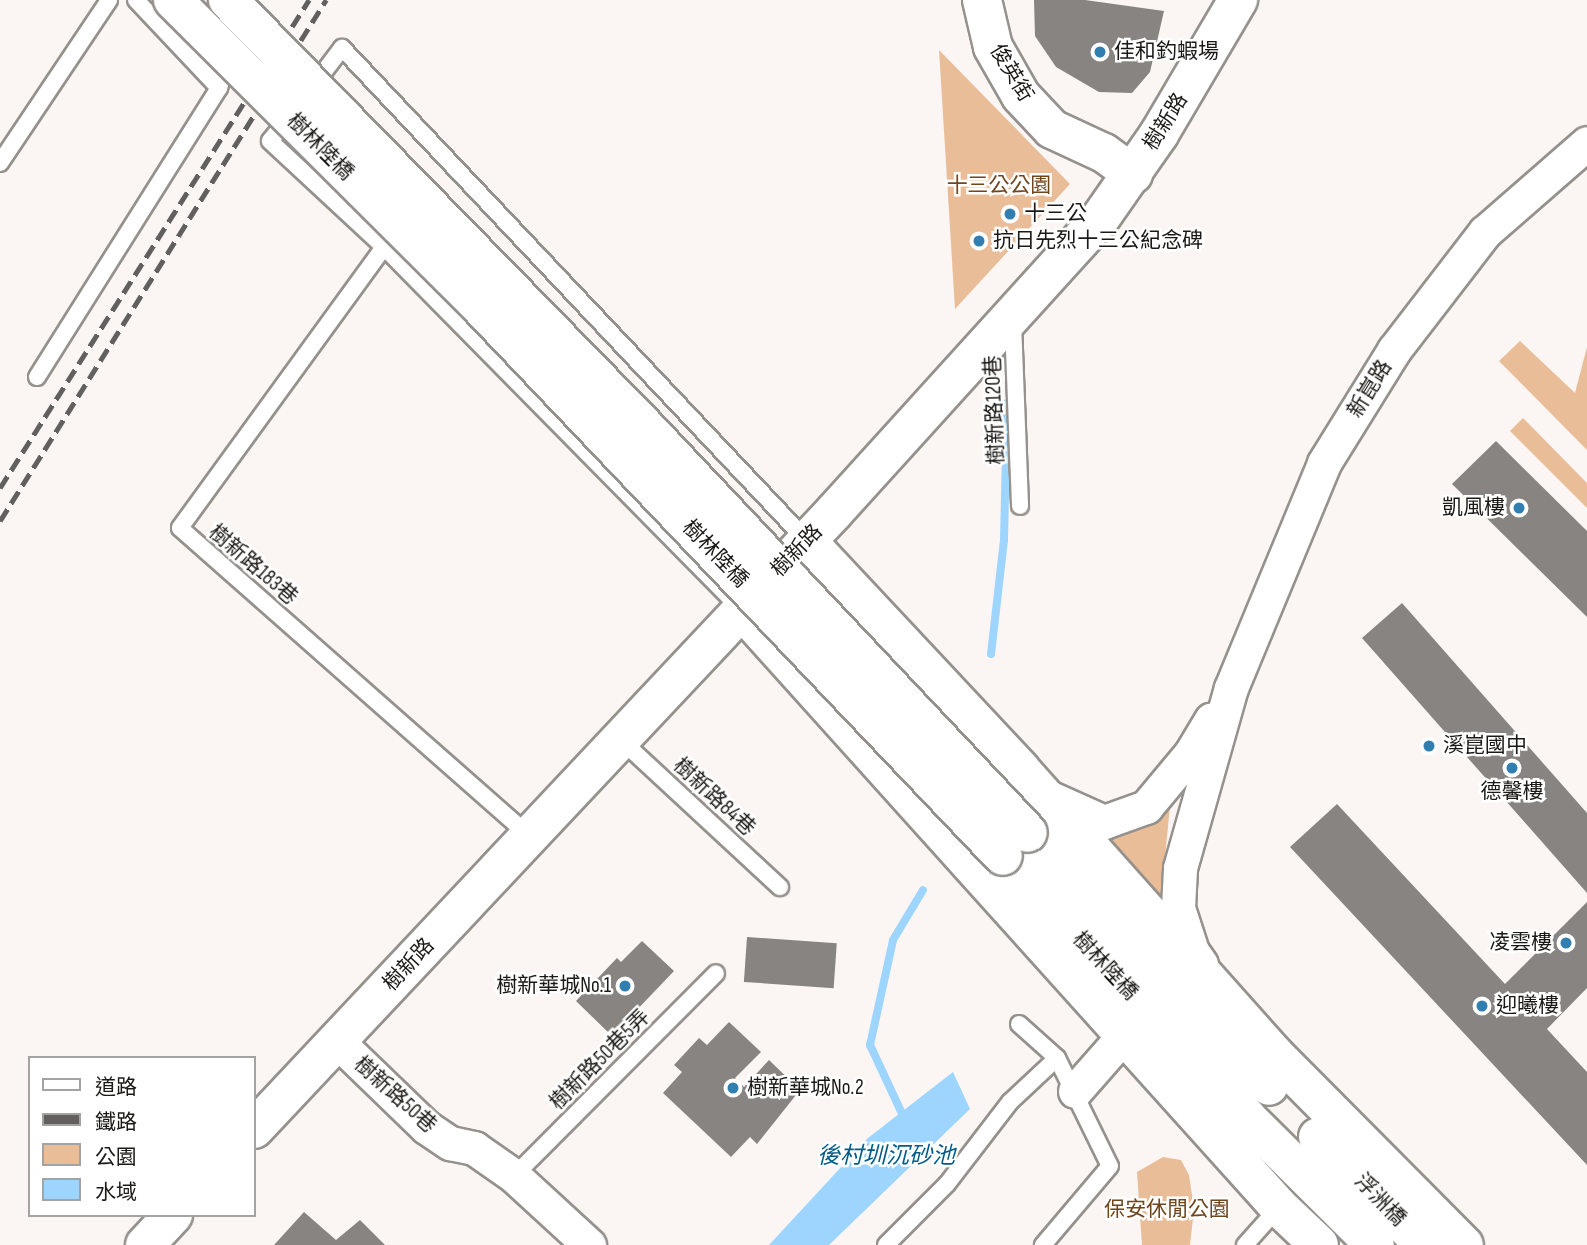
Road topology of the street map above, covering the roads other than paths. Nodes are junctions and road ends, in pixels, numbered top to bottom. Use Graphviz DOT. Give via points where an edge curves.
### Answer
graph roads {
  1 [pos="109,0"];
  2 [pos="136,0"];
  3 [pos="173,0"];
  4 [pos="228,0"];
  5 [pos="246,0"];
  6 [pos="982,0"];
  7 [pos="1238,0"];
  8 [pos="219,88"];
  9 [pos="1587,143"];
  10 [pos="0,163"];
  11 [pos="1133,174"];
  12 [pos="384,247"];
  13 [pos="1013,312"];
  14 [pos="37,377"];
  15 [pos="1020,506"];
  16 [pos="807,541"];
  17 [pos="741,609"];
  18 [pos="1231,688"];
  19 [pos="619,738"];
  20 [pos="1040,794"];
  21 [pos="528,835"];
  22 [pos="1016,844"];
  23 [pos="780,887"];
  24 [pos="716,974"];
  25 [pos="1225,997"];
  26 [pos="1019,1024"];
  27 [pos="1125,1034"];
  28 [pos="337,1041"];
  29 [pos="1057,1058"];
  30 [pos="1273,1090"];
  31 [pos="1075,1091"];
  32 [pos="1247,1118"];
  33 [pos="256,1127"];
  34 [pos="1322,1166"];
  35 [pos="514,1176"];
  36 [pos="1279,1207"];
  37 [pos="589,1245"];
  38 [pos="886,1245"];
  39 [pos="1043,1245"];
  40 [pos="1245,1245"];
  41 [pos="1322,1245"];
  42 [pos="1375,1245"];
  43 [pos="1424,1245"];
  44 [pos="1434,1245"];
  45 [pos="1464,1245"];
  1 -- 10 [label="lane"];
  2 -- 8 [label="lane"];
  3 -- 22 [label="main road, 樹林陸橋, bridge"];
  4 -- 22 [label="main road, 樹林陸橋, bridge" via="649,431"];
  5 -- 8 [label="lane"];
  6 -- 11 [label="main road, 俊英街" via="993,47 1021,96 1052,129 1104,153"];
  7 -- 11 [label="main road, 樹新路"];
  8 -- 14 [label="lane"];
  9 -- 18 [label="street, 新崑路" via="1485,232 1394,350 1324,463"];
  11 -- 13 [label="main road, 樹新路" via="1099,220"];
  12 -- 16 [label="lane" via="270,141 342,48"];
  12 -- 17 [label="lane"];
  12 -- 21 [label="lane, 樹新路183巷" via="180,528"];
  13 -- 15 [label="lane, 樹新路120巷"];
  13 -- 16 [label="main road, 樹新路"];
  16 -- 17 [label="main road, 樹新路"];
  16 -- 20 [label="main road"];
  17 -- 19 [label="main road, 樹新路"];
  17 -- 27 [label="main road"];
  18 -- 20 [label="street, 新崑路" via="1191,753 1146,807 1104,822"];
  18 -- 25 [label="street, 新崑路" via="1180,868 1178,908 1192,951"];
  19 -- 21 [label="main road, 樹新路"];
  19 -- 23 [label="lane, 樹新路84巷"];
  20 -- 25 [label="main road"];
  21 -- 28 [label="main road, 樹新路"];
  22 -- 30 [label="main road, 樹林陸橋"];
  22 -- 32 [label="main road, 樹林陸橋"];
  24 -- 35 [label="lane, 樹新路50巷5弄"];
  25 -- 45 [label="main road" via="1275,1055"];
  26 -- 29 [label="lane"];
  27 -- 31 [label="street"];
  27 -- 36 [label="main road"];
  28 -- 33 [label="main road, 樹新路"];
  28 -- 35 [label="street, 樹新路50巷" via="426,1127 450,1143 474,1148"];
  29 -- 31 [label="lane"];
  29 -- 38 [label="lane" via="1010,1102 947,1184"];
  30 -- 34 [label="main road"];
  30 -- 44 [label="main road"];
  31 -- 39 [label="lane" via="1110,1166"];
  32 -- 34 [label="main road"];
  32 -- 41 [label="main road"];
  34 -- 42 [label="main road, 浮洲橋"];
  34 -- 43 [label="main road, 浮洲橋"];
  35 -- 37 [label="street, 樹新路50巷"];
  36 -- 40 [label="lane"];
  36 -- 41 [label="main road"];
}
